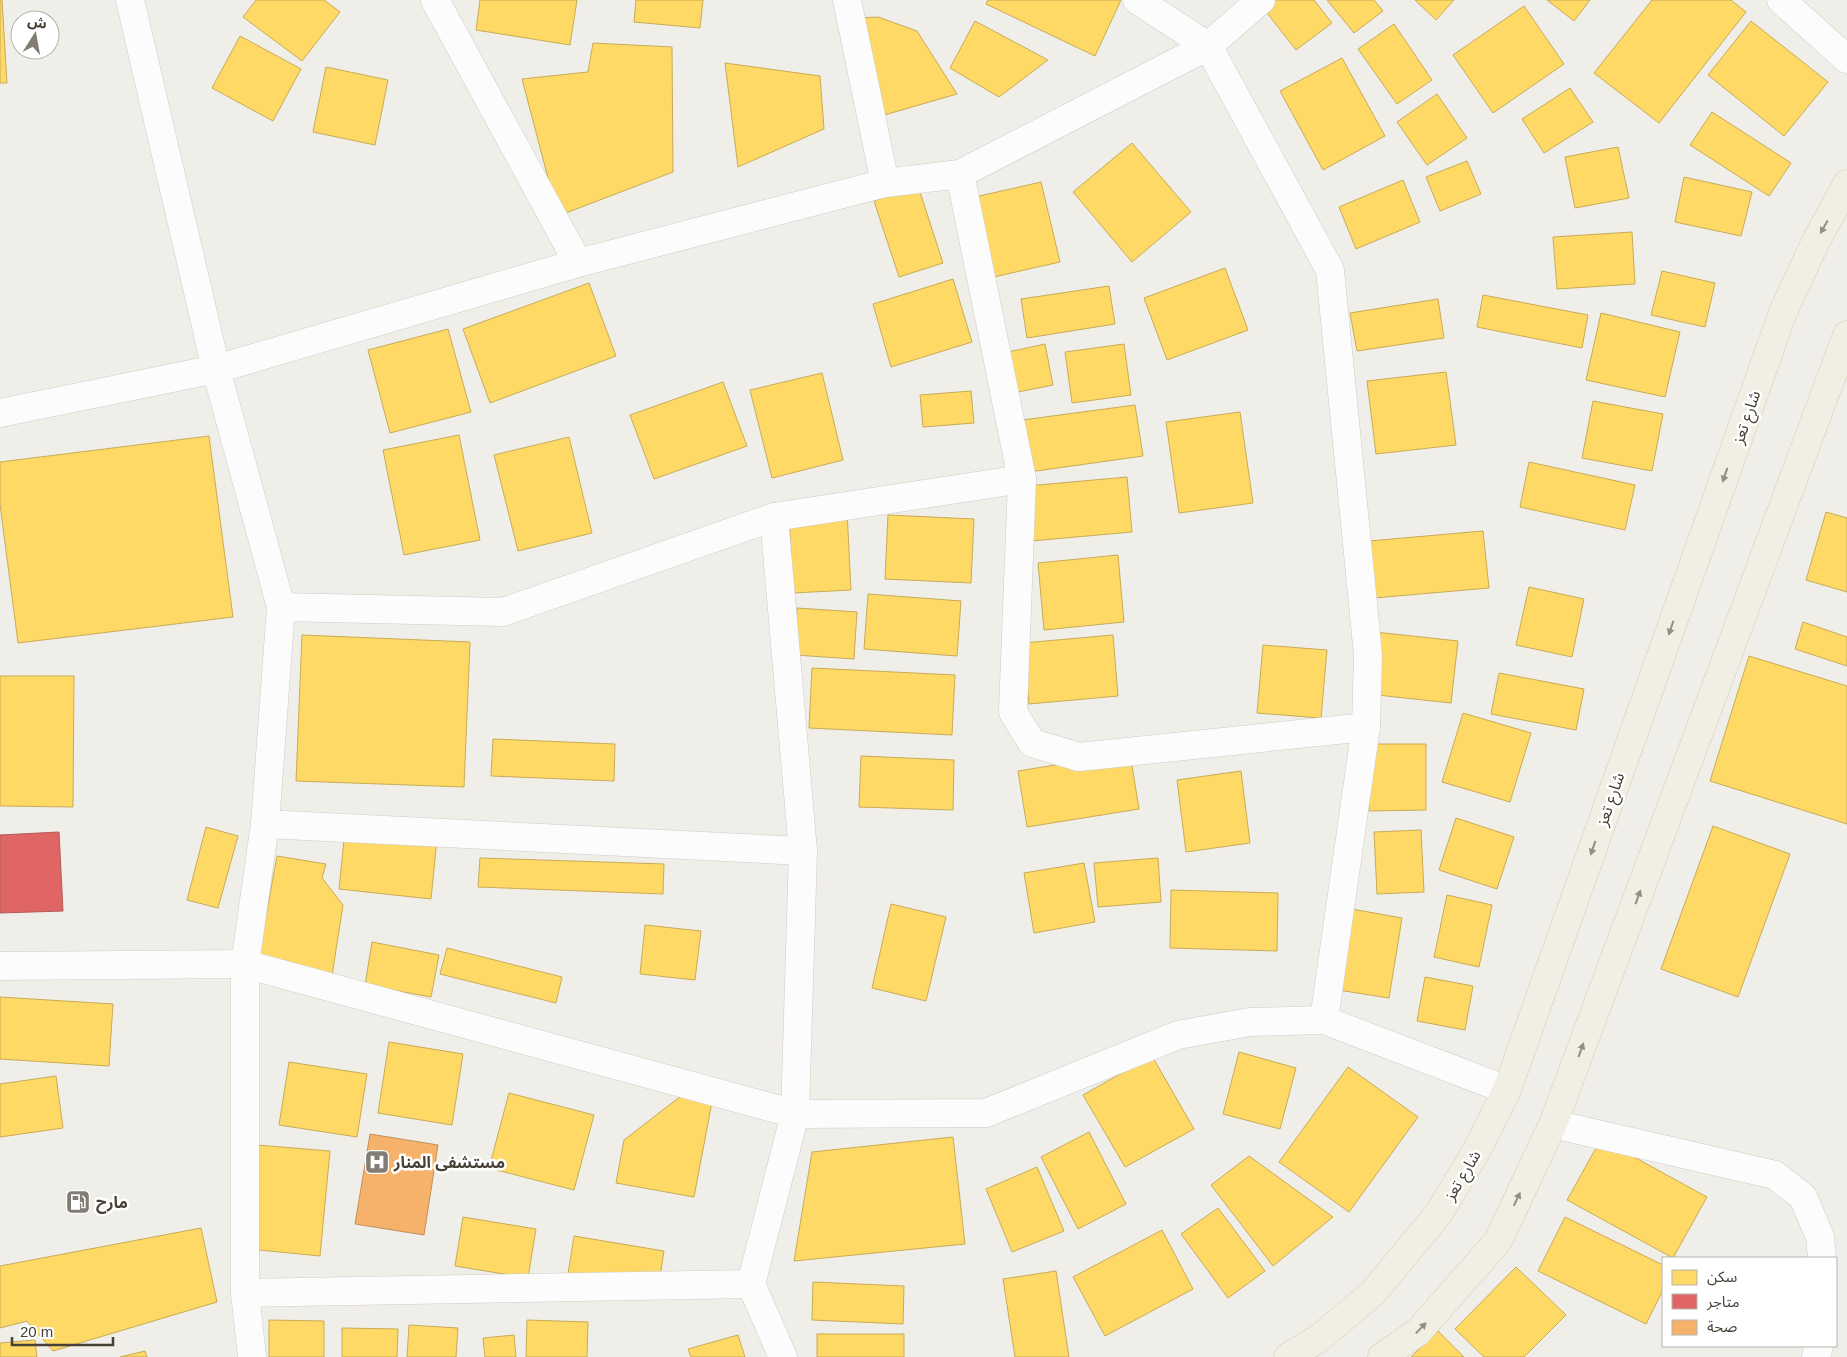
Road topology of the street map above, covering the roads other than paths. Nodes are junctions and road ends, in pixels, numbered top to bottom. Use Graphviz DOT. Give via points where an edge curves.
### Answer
graph roads {
  1 [pos="130,0"];
  2 [pos="435,0"];
  3 [pos="846,0"];
  4 [pos="1137,0"];
  5 [pos="1261,0"];
  6 [pos="1781,0"];
  7 [pos="1208,46"];
  8 [pos="1847,59"];
  9 [pos="960,174"];
  10 [pos="885,183"];
  11 [pos="1847,184"];
  12 [pos="578,263"];
  13 [pos="1847,335"];
  14 [pos="216,369"];
  15 [pos="0,413"];
  16 [pos="1022,479"];
  17 [pos="774,517"];
  18 [pos="281,607"];
  19 [pos="1366,728"];
  20 [pos="266,824"];
  21 [pos="803,851"];
  22 [pos="245,964"];
  23 [pos="0,966"];
  24 [pos="1324,1020"];
  25 [pos="1507,1090"];
  26 [pos="795,1114"];
  27 [pos="1553,1124"];
  28 [pos="1822,1257"];
  29 [pos="751,1284"];
  30 [pos="244,1293"];
  31 [pos="252,1357"];
  32 [pos="783,1357"];
  33 [pos="1288,1357"];
  34 [pos="1382,1357"];
  1 -- 14 [label="street"];
  2 -- 12 [label="street"];
  3 -- 10 [label="street"];
  4 -- 7 [label="street"];
  5 -- 7 [label="street"];
  6 -- 8 [label="street"];
  7 -- 9 [label="street"];
  7 -- 19 [label="street" via="1330,270 1368,655"];
  9 -- 10 [label="street"];
  9 -- 16 [label="street"];
  10 -- 12 [label="street"];
  11 -- 25 [label="main road, شارع تعز, one-way" via="1816,240 1783,312"];
  12 -- 14 [label="street"];
  27 -- 13 [label="main road, one-way"];
  14 -- 15 [label="street"];
  14 -- 18 [label="street"];
  16 -- 17 [label="street"];
  16 -- 19 [label="street" via="1013,712 1032,743 1079,756"];
  17 -- 18 [label="street" via="503,612"];
  17 -- 21 [label="street"];
  18 -- 20 [label="street"];
  19 -- 24 [label="street"];
  20 -- 21 [label="street"];
  20 -- 22 [label="street"];
  21 -- 26 [label="street"];
  22 -- 23 [label="street"];
  22 -- 26 [label="street"];
  22 -- 30 [label="street"];
  24 -- 25 [label="street"];
  24 -- 26 [label="street" via="1250,1022 1178,1035 986,1113"];
  25 -- 33 [label="main road, شارع تعز" via="1478,1148 1433,1220 1373,1293 1318,1339"];
  26 -- 29 [label="street"];
  27 -- 28 [label="street" via="1775,1175 1803,1197 1820,1237"];
  34 -- 27 [label="main road, one-way" via="1418,1332 1498,1241"];
  29 -- 30 [label="street"];
  29 -- 32 [label="street"];
  30 -- 31 [label="street"];
}
